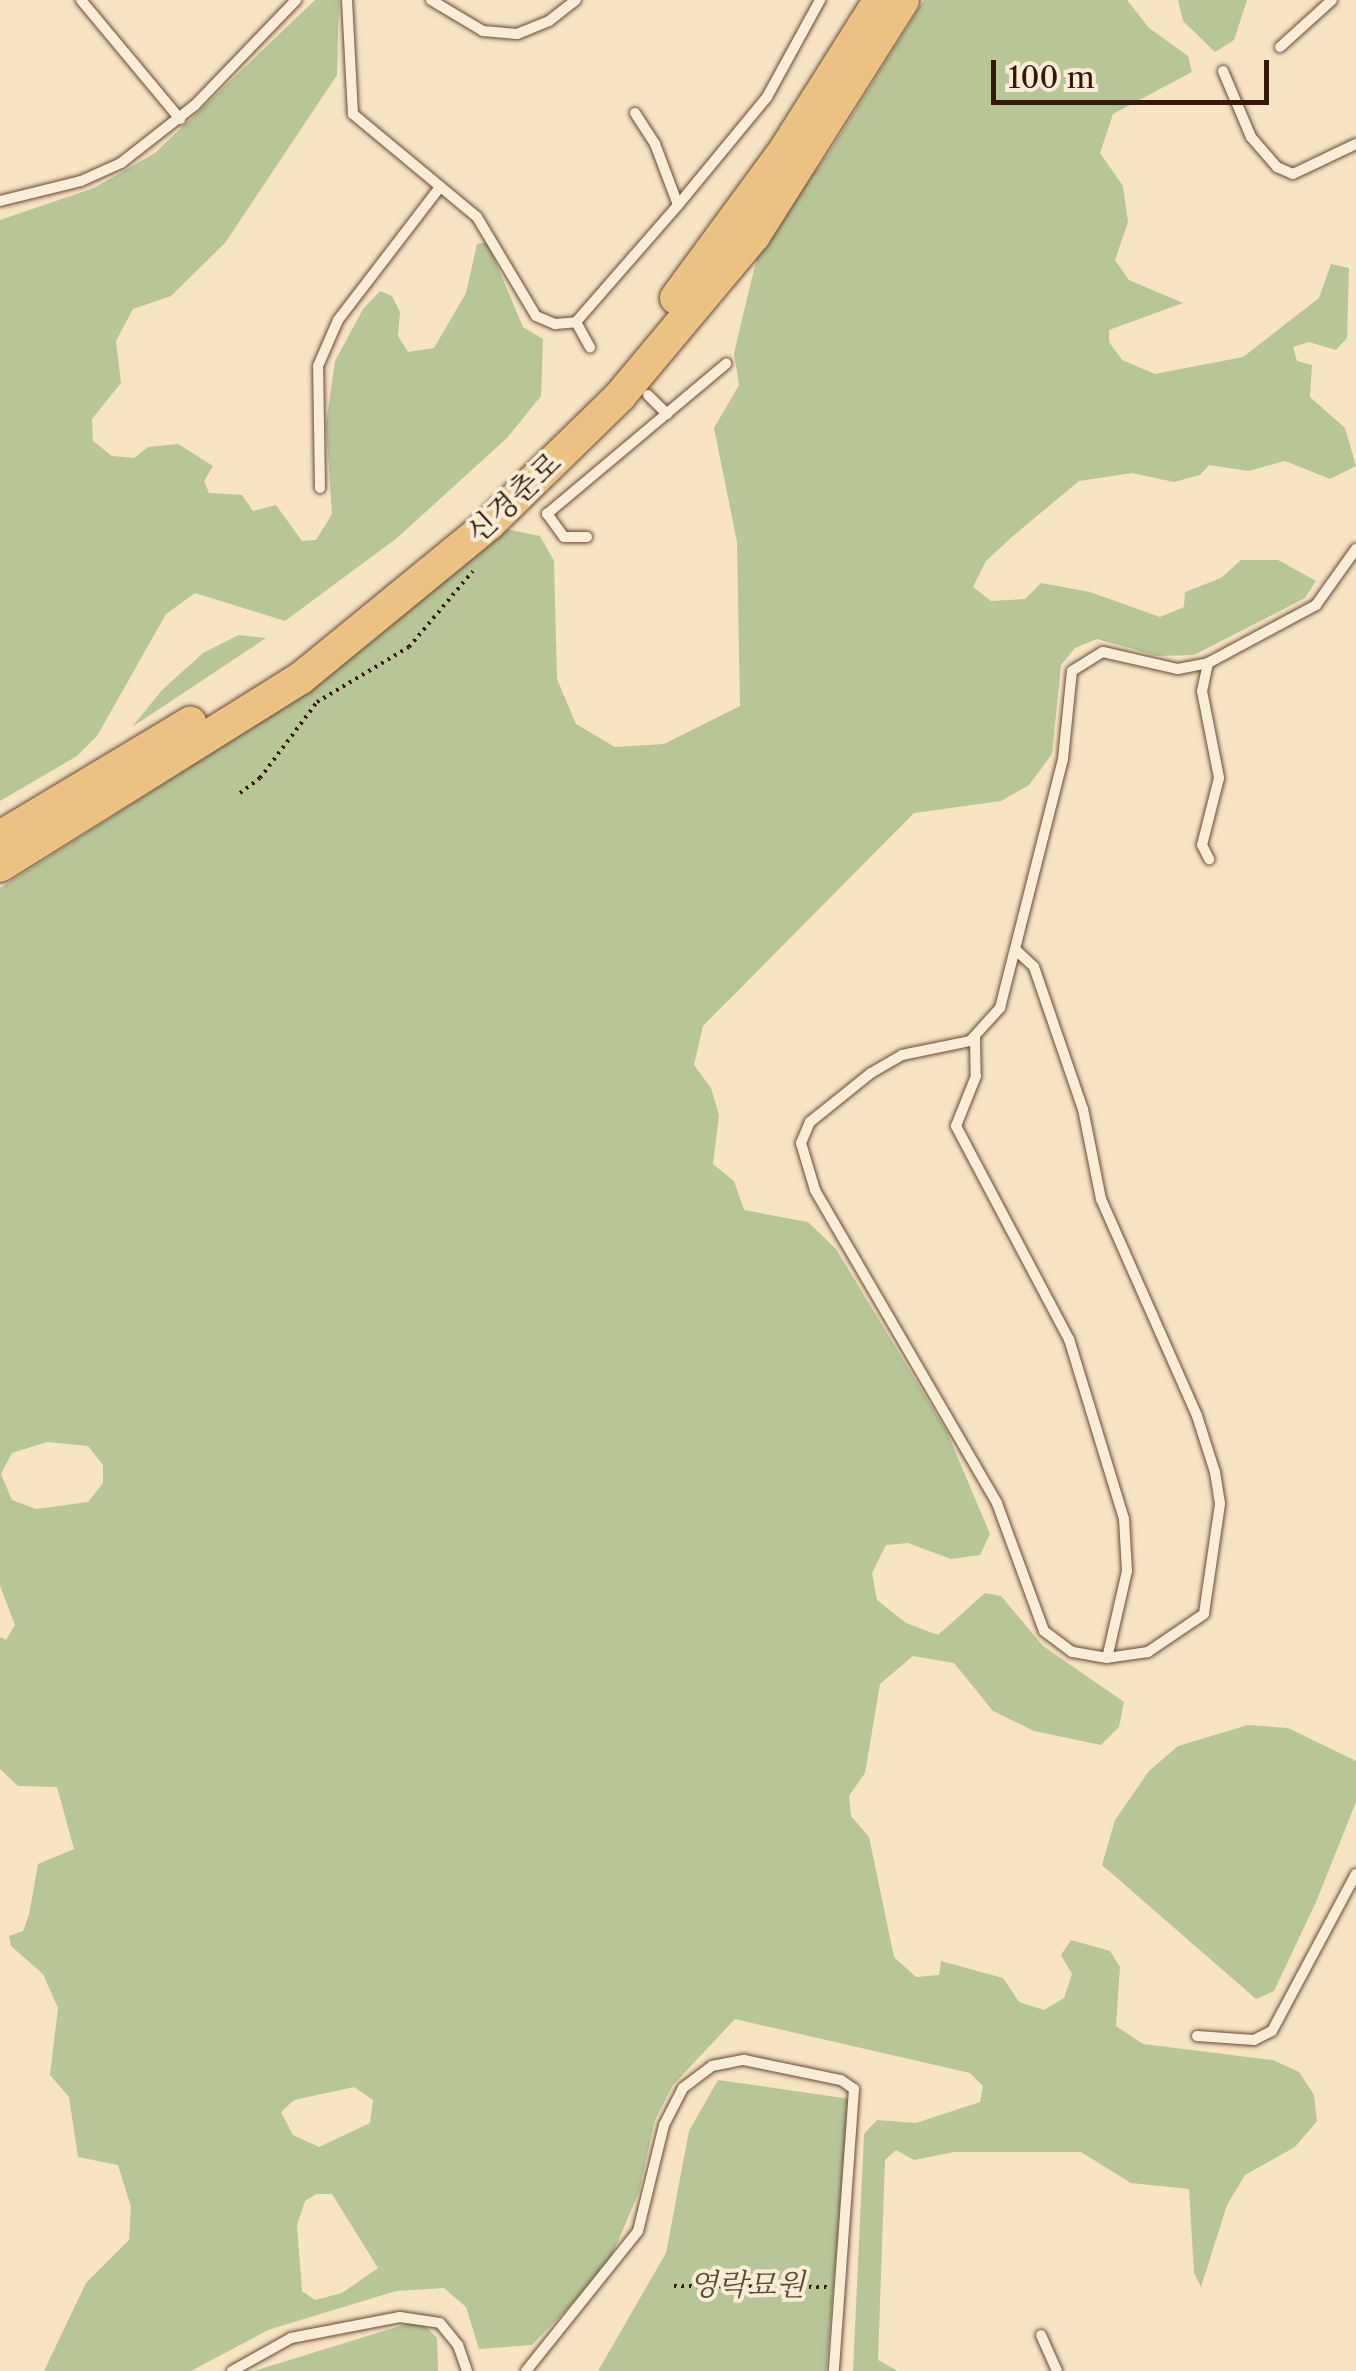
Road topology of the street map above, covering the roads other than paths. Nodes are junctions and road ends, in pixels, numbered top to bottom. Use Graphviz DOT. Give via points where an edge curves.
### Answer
graph roads {
  1 [pos="81,0"];
  2 [pos="296,0"];
  3 [pos="348,0"];
  4 [pos="430,0"];
  5 [pos="576,0"];
  6 [pos="820,0"];
  7 [pos="878,0"];
  8 [pos="903,0"];
  9 [pos="1332,0"];
  10 [pos="1280,46"];
  11 [pos="1222,71"];
  12 [pos="635,113"];
  13 [pos="180,118"];
  14 [pos="1356,144"];
  15 [pos="440,187"];
  16 [pos="0,201"];
  17 [pos="678,205"];
  18 [pos="576,322"];
  19 [pos="590,347"];
  20 [pos="726,364"];
  21 [pos="648,396"];
  22 [pos="667,414"];
  23 [pos="320,488"];
  24 [pos="587,536"];
  25 [pos="1356,549"];
  26 [pos="1208,663"];
  27 [pos="0,838"];
  28 [pos="1209,859"];
  29 [pos="0,866"];
  30 [pos="1018,951"];
  31 [pos="974,1037"];
  32 [pos="1108,1658"];
  33 [pos="1356,1874"];
  34 [pos="1197,2036"];
  35 [pos="1041,2335"];
  36 [pos="232,2371"];
  37 [pos="467,2371"];
  38 [pos="526,2371"];
  39 [pos="834,2371"];
  40 [pos="1057,2371"];
  1 -- 13 [label="lane"];
  2 -- 13 [label="lane"];
  3 -- 15 [label="lane" via="353,114"];
  4 -- 5 [label="lane" via="483,31 516,34 549,22"];
  6 -- 17 [label="lane" via="767,96"];
  7 -- 27 [label="highway, 신경춘로" via="786,148 662,317 481,507 370,601 255,684"];
  8 -- 29 [label="highway, 신경춘로" via="754,236 620,396 489,524 301,678"];
  9 -- 10 [label="lane"];
  11 -- 14 [label="lane" via="1252,138 1278,167 1294,174"];
  12 -- 17 [label="lane"];
  13 -- 16 [label="lane" via="122,163 82,181"];
  15 -- 18 [label="lane" via="477,217 536,316"];
  15 -- 23 [label="lane" via="338,320 318,366"];
  17 -- 18 [label="lane"];
  18 -- 19 [label="lane"];
  20 -- 22 [label="lane"];
  21 -- 22 [label="lane"];
  22 -- 24 [label="lane" via="548,514 564,537"];
  25 -- 26 [label="lane" via="1316,605"];
  26 -- 28 [label="lane" via="1202,691 1219,778 1202,845"];
  26 -- 30 [label="lane" via="1178,669 1102,652 1072,671 1063,759 1026,894"];
  30 -- 31 [label="lane" via="1000,1008"];
  30 -- 32 [label="lane" via="1034,966 1083,1109 1101,1199 1197,1416 1220,1504 1204,1614 1148,1652"];
  31 -- 32 [label="lane" via="976,1076 956,1126 1069,1339 1124,1519 1127,1571"];
  31 -- 32 [label="lane" via="902,1054 828,1104 801,1143 804,1166 969,1448 1044,1632 1072,1652"];
  33 -- 34 [label="lane" via="1272,2031 1254,2040"];
  35 -- 40 [label="lane"];
  36 -- 37 [label="lane" via="291,2338 400,2317 440,2323"];
  38 -- 39 [label="lane" via="638,2231 664,2125 683,2088 727,2062 841,2080 854,2089"];
}
